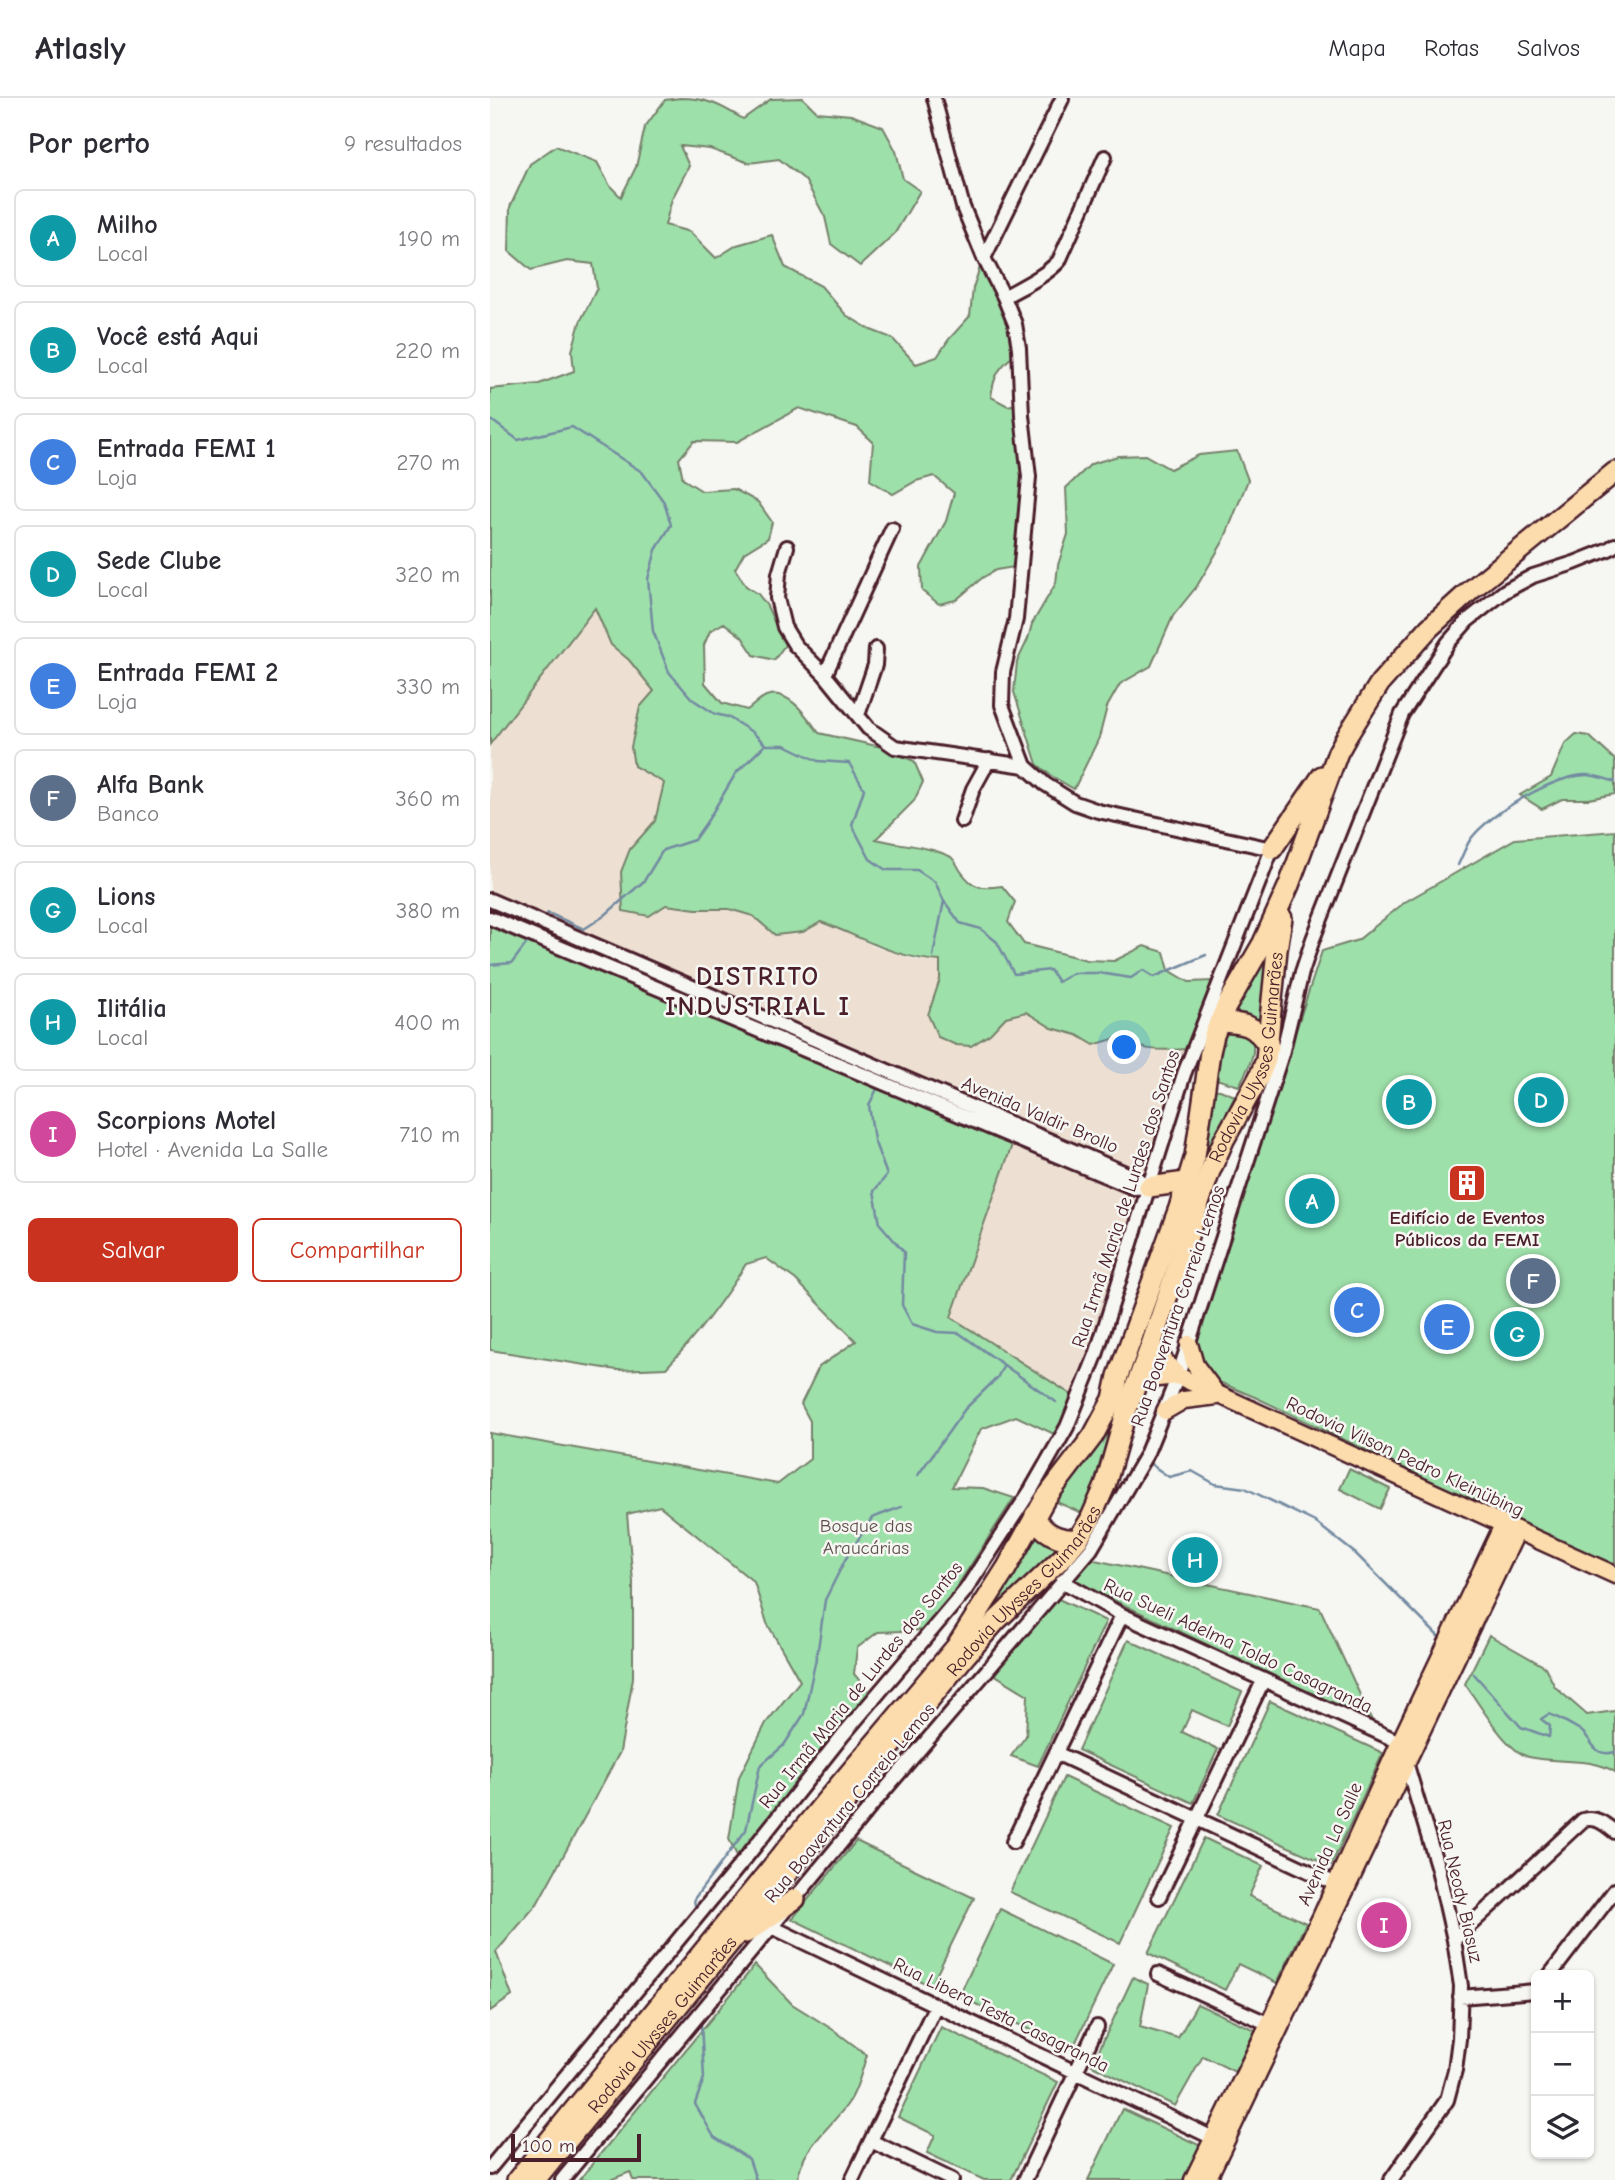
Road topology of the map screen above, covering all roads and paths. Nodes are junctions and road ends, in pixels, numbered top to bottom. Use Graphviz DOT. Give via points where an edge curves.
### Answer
graph roads {
  1 [pos="933,98"];
  2 [pos="1062,99"];
  3 [pos="1105,157"];
  4 [pos="984,258"];
  5 [pos="1004,297"];
  6 [pos="1615,472"];
  7 [pos="892,529"];
  8 [pos="1615,545"];
  9 [pos="787,547"];
  10 [pos="876,649"];
  11 [pos="825,675"];
  12 [pos="858,715"];
  13 [pos="1338,752"];
  14 [pos="989,760"];
  15 [pos="1025,766"];
  16 [pos="962,821"];
  17 [pos="1272,849"];
  18 [pos="1289,884"];
  19 [pos="490,900"];
  20 [pos="490,918"];
  21 [pos="1219,1022"];
  22 [pos="1269,1047"];
  23 [pos="1186,1182"];
  24 [pos="1149,1187"];
  25 [pos="1179,1208"];
  26 [pos="1189,1344"];
  27 [pos="1151,1345"];
  28 [pos="1178,1376"];
  29 [pos="1138,1380"];
  30 [pos="1219,1395"];
  31 [pos="1165,1411"];
  32 [pos="1035,1515"];
  33 [pos="1510,1528"];
  34 [pos="1078,1539"];
  35 [pos="1615,1575"];
  36 [pos="1062,1581"];
  37 [pos="1122,1615"];
  38 [pos="1263,1681"];
  39 [pos="1406,1751"];
  40 [pos="1056,1753"];
  41 [pos="1196,1819"];
  42 [pos="1615,1832"];
  43 [pos="1013,1842"];
  44 [pos="1336,1884"];
  45 [pos="1615,1890"];
  46 [pos="1159,1897"];
  47 [pos="795,1899"];
  48 [pos="1326,1920"];
  49 [pos="772,1927"];
  50 [pos="1454,1940"];
  51 [pos="726,1948"];
  52 [pos="1554,1970"];
  53 [pos="1158,1974"];
  54 [pos="1531,1991"];
  55 [pos="1460,1997"];
  56 [pos="936,2005"];
  57 [pos="1269,2024"];
  58 [pos="1097,2027"];
  59 [pos="1076,2072"];
  60 [pos="1241,2096"];
  61 [pos="1213,2138"];
  62 [pos="871,2141"];
  63 [pos="490,2168"];
  64 [pos="517,2180"];
  65 [pos="536,2180"];
  66 [pos="562,2180"];
  67 [pos="852,2180"];
  68 [pos="951,2180"];
  69 [pos="1025,2180"];
  70 [pos="1193,2180"];
  71 [pos="1208,2180"];
  72 [pos="1391,2180"];
  1 -- 4 [label="street" via="963,207"];
  2 -- 4 [label="street"];
  3 -- 5 [label="street" via="1059,261"];
  4 -- 5 [label="street"];
  5 -- 15 [label="street" via="1019,348 1029,477 1016,619 1003,672 1002,705"];
  6 -- 13 [label="highway, Rodovia Ulysses Guimarães" via="1429,628 1380,683"];
  7 -- 11 [label="street"];
  8 -- 26 [label="street, Rua Boaventura Correia Lemos" via="1533,576 1476,614 1448,643 1402,714 1306,961 1282,1054"];
  9 -- 11 [label="street" via="776,598 783,627"];
  10 -- 12 [label="street"];
  11 -- 12 [label="street"];
  12 -- 14 [label="street" via="895,747"];
  13 -- 17 [label="highway"];
  13 -- 18 [label="highway, Rodovia Ulysses Guimarães"];
  14 -- 15 [label="street"];
  14 -- 16 [label="street"];
  15 -- 17 [label="street" via="1074,803"];
  17 -- 24 [label="street, Rua Irmã Maria de Lurdes dos Santos" via="1184,1074"];
  18 -- 21 [label="highway, Rodovia Ulysses Guimarães" via="1263,943"];
  18 -- 22 [label="highway, Rodovia Ulysses Guimarães" via="1279,931"];
  19 -- 24 [label="street, Avenida Valdir Brollo"];
  20 -- 24 [label="street, Avenida Valdir Brollo" via="1134,1188"];
  21 -- 22 [label="highway" via="1253,1028"];
  21 -- 23 [label="highway, Rodovia Ulysses Guimarães" via="1210,1052 1195,1156"];
  22 -- 27 [label="highway, Rodovia Ulysses Guimarães" via="1259,1077 1210,1171"];
  23 -- 24 [label="highway"];
  23 -- 25 [label="highway, Rodovia Ulysses Guimarães"];
  24 -- 25 [label="highway"];
  24 -- 63 [label="street, Rua Irmã Maria de Lurdes dos Santos" via="1096,1355 1067,1427 965,1591"];
  25 -- 32 [label="highway, Rodovia Ulysses Guimarães" via="1113,1399 1093,1436"];
  26 -- 28 [label="street, Rua Boaventura Correia Lemos"];
  26 -- 30 [label="main road" via="1201,1376"];
  27 -- 28 [label="main road, Rodovia Vilson Pedro Kleinübing"];
  27 -- 29 [label="highway, Rodovia Ulysses Guimarães"];
  28 -- 29 [label="main road"];
  28 -- 30 [label="main road, Rodovia Vilson Pedro Kleinübing"];
  28 -- 31 [label="street, Rua Boaventura Correia Lemos"];
  29 -- 34 [label="highway, Rodovia Ulysses Guimarães" via="1105,1486"];
  30 -- 31 [label="main road" via="1184,1400"];
  30 -- 33 [label="main road, Rodovia Vilson Pedro Kleinübing"];
  31 -- 36 [label="street, Rua Boaventura Correia Lemos" via="1146,1455 1091,1549"];
  32 -- 34 [label="highway" via="1049,1533"];
  32 -- 64 [label="highway, Rodovia Ulysses Guimarães" via="956,1647"];
  33 -- 35 [label="main road, Rodovia Vilson Pedro Kleinübing"];
  33 -- 39 [label="main road, Avenida La Salle"];
  34 -- 51 [label="highway, Rodovia Ulysses Guimarães" via="966,1655"];
  36 -- 37 [label="street, Rua Sueli Adelma Toldo Casagranda"];
  36 -- 47 [label="street, Rua Boaventura Correia Lemos"];
  37 -- 38 [label="street, Rua Sueli Adelma Toldo Casagranda"];
  37 -- 40 [label="street"];
  38 -- 39 [label="street, Rua Sueli Adelma Toldo Casagranda"];
  38 -- 41 [label="street"];
  39 -- 44 [label="main road, Avenida La Salle"];
  39 -- 48 [label="main road, Avenida La Salle"];
  39 -- 50 [label="street, Rua Neody Biasuz"];
  40 -- 41 [label="street"];
  40 -- 43 [label="street"];
  41 -- 44 [label="street"];
  41 -- 46 [label="street"];
  42 -- 50 [label="street" via="1600,1821 1583,1820"];
  44 -- 48 [label="main road, Avenida La Salle"];
  45 -- 52 [label="street"];
  47 -- 49 [label="street, Rua Boaventura Correia Lemos"];
  47 -- 51 [label="highway"];
  48 -- 57 [label="main road, Avenida La Salle"];
  48 -- 60 [label="main road, Avenida La Salle"];
  49 -- 56 [label="street, Rua Libera Testa Casagranda"];
  49 -- 66 [label="street, Rua Boaventura Correia Lemos"];
  50 -- 55 [label="street, Rua Neody Biasuz"];
  51 -- 65 [label="highway, Rodovia Ulysses Guimarães"];
  53 -- 57 [label="street"];
  54 -- 55 [label="street"];
  55 -- 72 [label="street, Rua Neody Biasuz" via="1459,2039 1447,2100"];
  56 -- 59 [label="street, Rua Libera Testa Casagranda"];
  56 -- 62 [label="street"];
  57 -- 60 [label="main road, Avenida La Salle"];
  58 -- 59 [label="street"];
  59 -- 61 [label="street, Rua Libera Testa Casagranda"];
  59 -- 69 [label="street"];
  60 -- 61 [label="main road, Avenida La Salle"];
  60 -- 71 [label="main road, Avenida La Salle"];
  61 -- 70 [label="main road, Avenida La Salle"];
  62 -- 67 [label="street"];
  62 -- 68 [label="street"];
}
